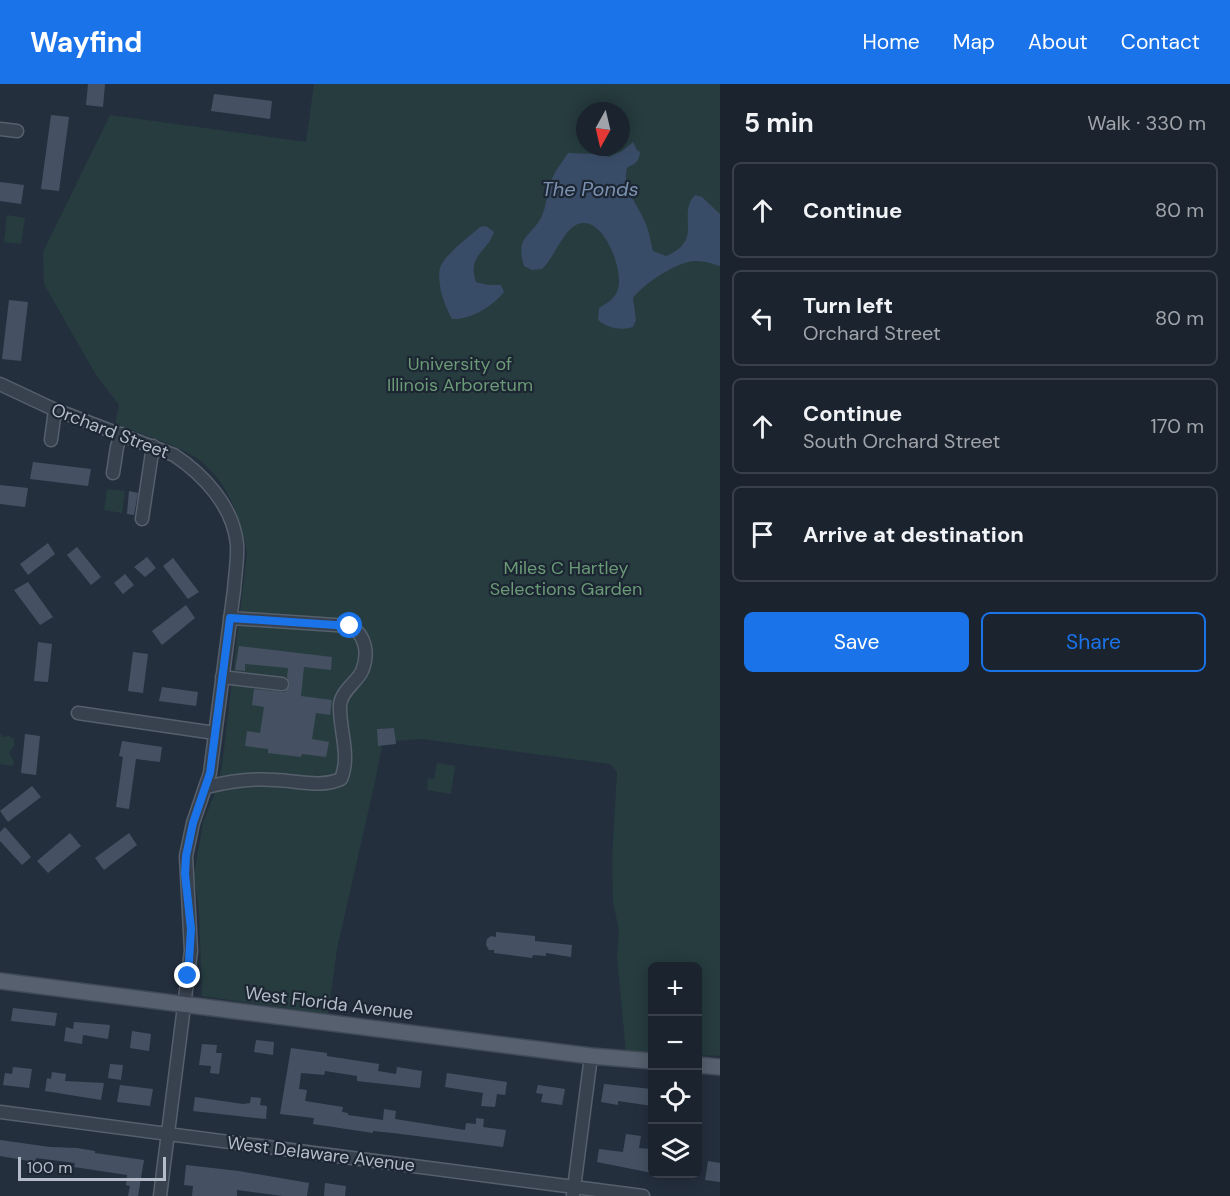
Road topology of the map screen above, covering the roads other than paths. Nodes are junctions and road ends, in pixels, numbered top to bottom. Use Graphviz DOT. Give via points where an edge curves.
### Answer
graph roads {
  1 [pos="0,129"];
  2 [pos="17,131"];
  3 [pos="0,384"];
  4 [pos="55,410"];
  5 [pos="121,434"];
  6 [pos="51,440"];
  7 [pos="153,446"];
  8 [pos="113,473"];
  9 [pos="142,519"];
  10 [pos="230,618"];
  11 [pos="222,677"];
  12 [pos="282,684"];
  13 [pos="78,713"];
  14 [pos="215,733"];
  15 [pos="207,787"];
  16 [pos="0,981"];
  17 [pos="185,1004"];
  18 [pos="591,1056"];
  19 [pos="648,1061"];
  20 [pos="702,1065"];
  21 [pos="720,1067"];
  22 [pos="0,1112"];
  23 [pos="168,1134"];
  24 [pos="573,1192"];
  25 [pos="160,1196"];
  26 [pos="643,1196"];
  1 -- 2 [label="street"];
  3 -- 4 [label="street, Orchard Street"];
  4 -- 5 [label="street, Orchard Street"];
  4 -- 6 [label="street"];
  5 -- 7 [label="street, Orchard Street"];
  5 -- 8 [label="street"];
  7 -- 9 [label="street"];
  7 -- 10 [label="street, Orchard Street" via="174,455 202,476 230,519 237,544"];
  10 -- 11 [label="street, Orchard Street"];
  10 -- 15 [label="street" via="350,626 360,632 365,661 362,672 351,682 340,703 345,762 341,779 322,784 240,780"];
  11 -- 12 [label="street"];
  11 -- 14 [label="street, Orchard Street"];
  13 -- 14 [label="street"];
  14 -- 15 [label="street, Orchard Street"];
  15 -- 17 [label="street, Orchard Street" via="186,856 191,951"];
  16 -- 17 [label="main road, West Florida Avenue"];
  17 -- 18 [label="main road, West Florida Avenue"];
  17 -- 23 [label="street, Orchard Street"];
  18 -- 19 [label="main road, West Florida Avenue"];
  18 -- 24 [label="street"];
  20 -- 21 [label="main road"];
  22 -- 23 [label="street, West Delaware Avenue"];
  23 -- 24 [label="street, West Delaware Avenue"];
  23 -- 25 [label="street, Orchard Street"];
  24 -- 26 [label="street, West Delaware Avenue"];
}
